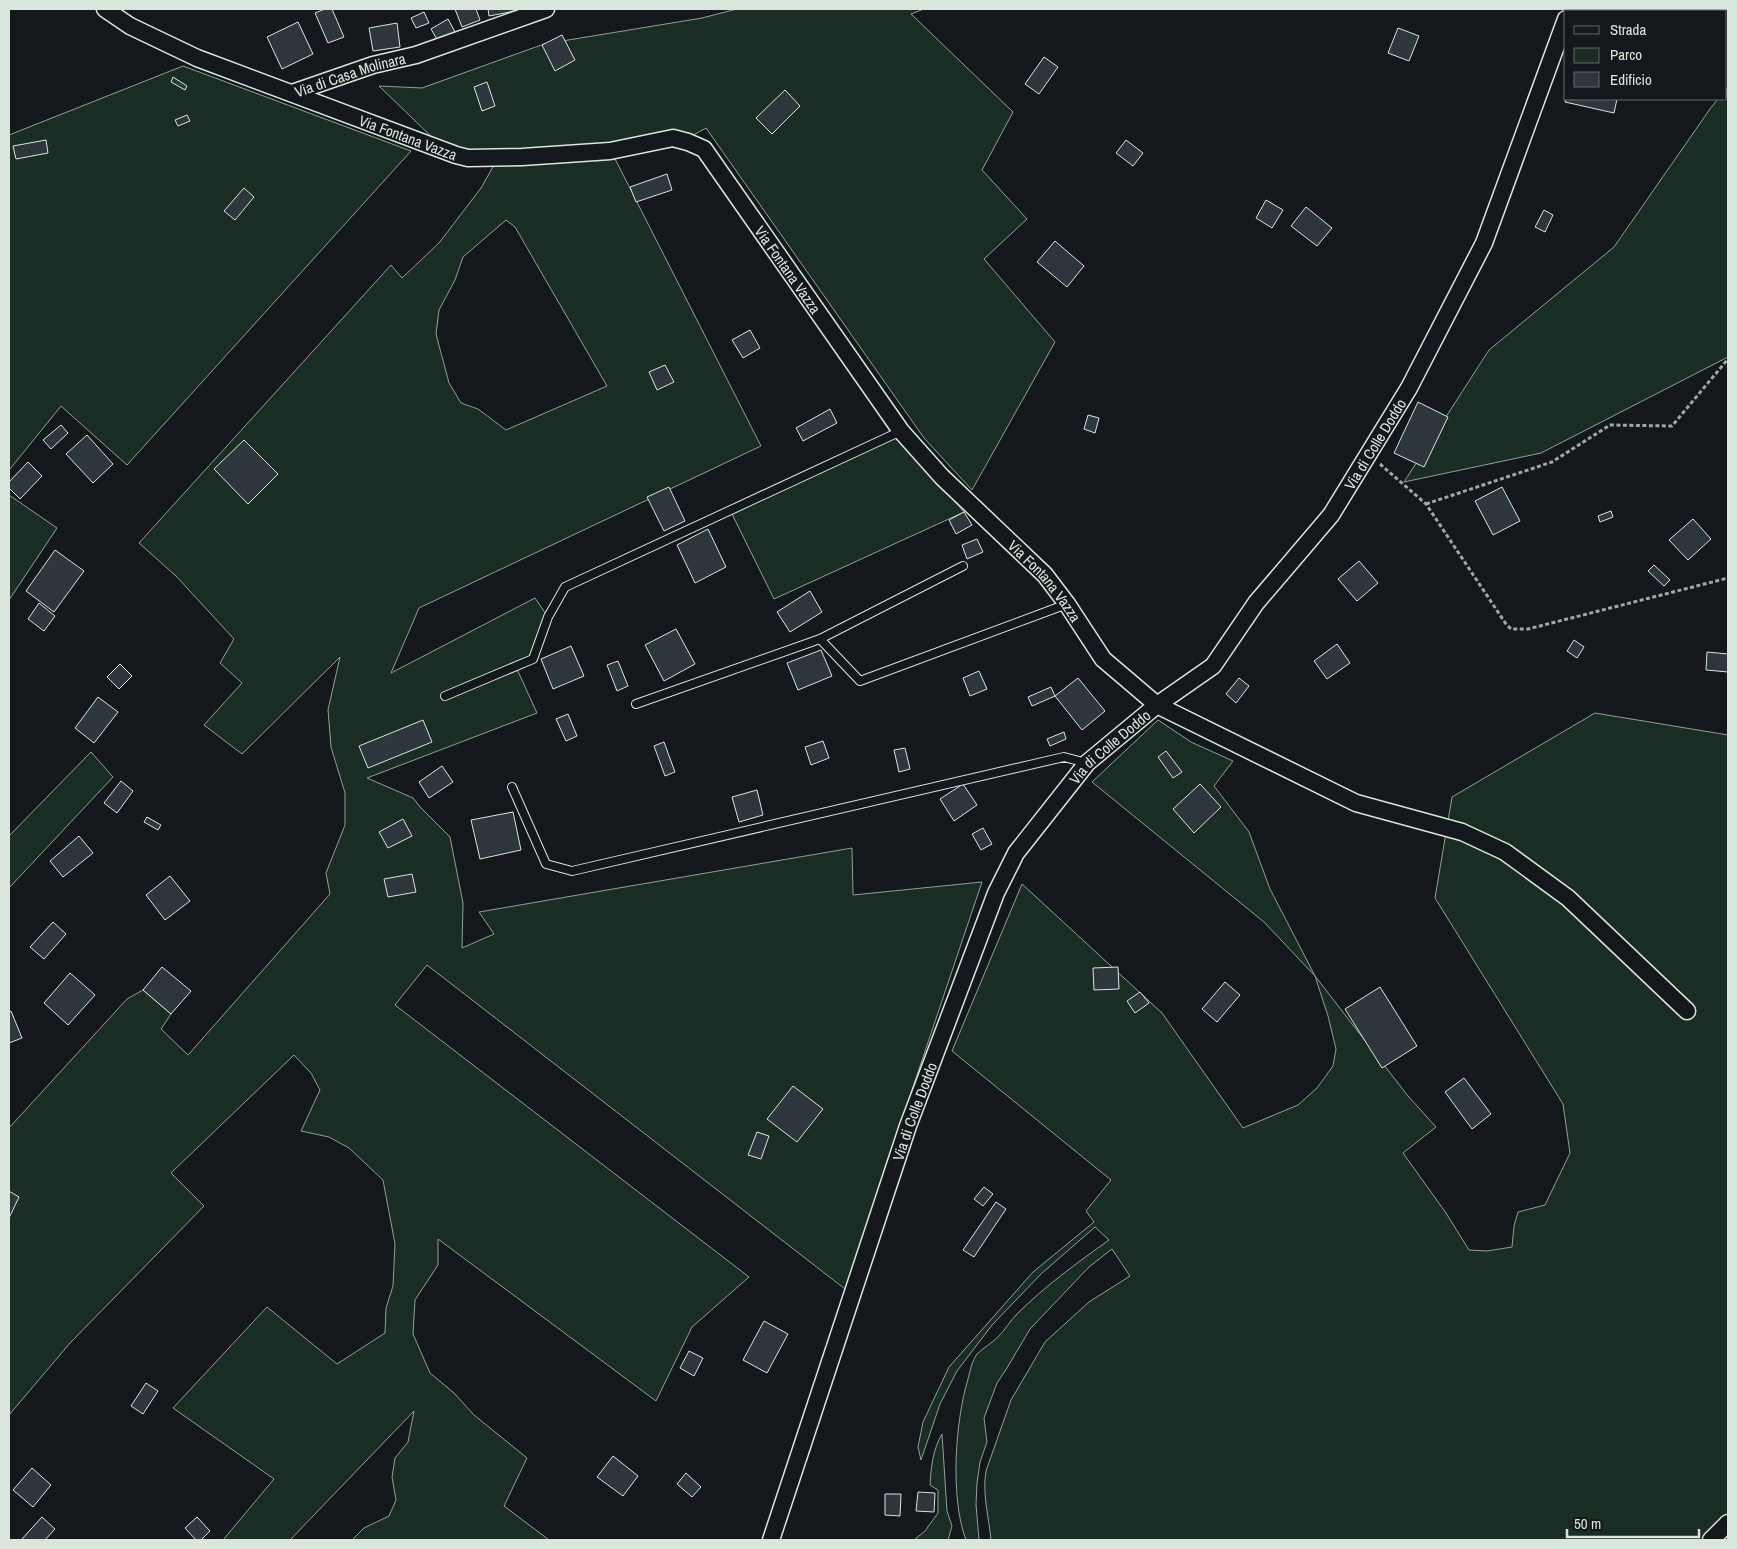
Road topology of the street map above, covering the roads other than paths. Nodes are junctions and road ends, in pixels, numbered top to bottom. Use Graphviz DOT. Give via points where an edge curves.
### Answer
graph roads {
  1 [pos="105,9"];
  2 [pos="546,9"];
  3 [pos="1564,24"];
  4 [pos="292,94"];
  5 [pos="901,431"];
  6 [pos="963,566"];
  7 [pos="1067,604"];
  8 [pos="820,639"];
  9 [pos="444,696"];
  10 [pos="636,704"];
  11 [pos="1157,705"];
  12 [pos="1087,763"];
  13 [pos="512,787"];
  14 [pos="1687,1011"];
  15 [pos="1728,1523"];
  16 [pos="771,1540"];
  17 [pos="1711,1540"];
  1 -- 4 [label="street, Via di Casa Molinara" via="130,26 182,51"];
  2 -- 4 [label="street, Via di Casa Molinara" via="416,55 355,70"];
  3 -- 11 [label="street, Via di Colle Doddo" via="1484,243 1409,388 1331,514 1256,603 1212,666"];
  4 -- 5 [label="street, Via Fontana Vazza" via="468,158 610,150 673,138 704,149"];
  5 -- 7 [label="street, Via Fontana Vazza" via="942,476 1045,575"];
  5 -- 9 [label="lane" via="565,587 548,617 533,660"];
  6 -- 8 [label="lane"];
  7 -- 8 [label="lane" via="860,681"];
  7 -- 11 [label="street, Via Fontana Vazza" via="1103,659"];
  8 -- 10 [label="lane"];
  11 -- 12 [label="street, Via di Colle Doddo"];
  11 -- 14 [label="street, Via Fontana Vazza" via="1356,803 1462,832 1505,852 1568,898"];
  12 -- 13 [label="lane" via="1064,757 572,871 546,864"];
  12 -- 16 [label="street, Via di Colle Doddo" via="1016,853 996,893 908,1126"];
  15 -- 17 [label="street"];
}
